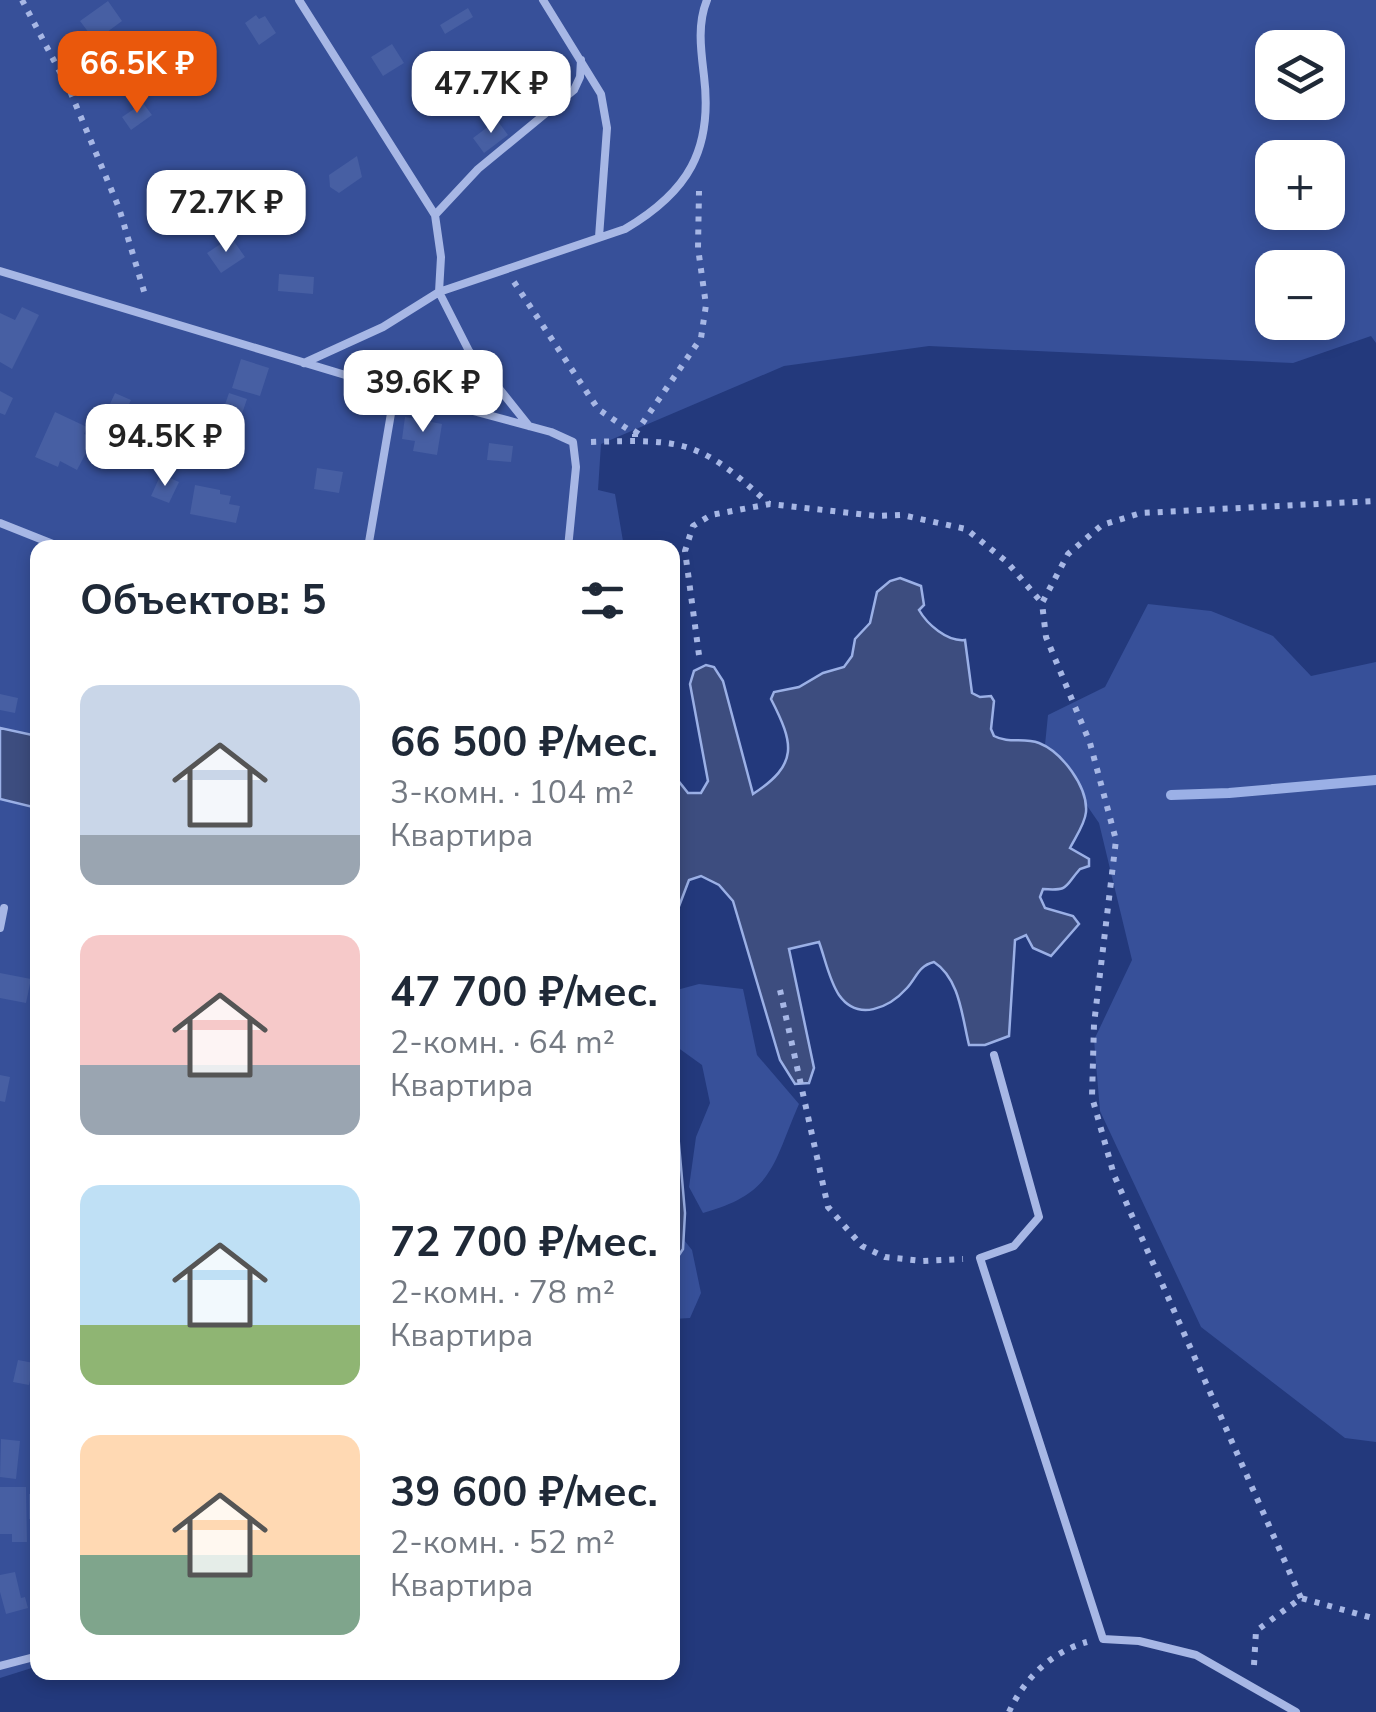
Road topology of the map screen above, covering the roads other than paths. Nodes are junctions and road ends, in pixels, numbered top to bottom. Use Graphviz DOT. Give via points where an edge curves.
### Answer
graph roads {
  1 [pos="299,0"];
  2 [pos="543,0"];
  3 [pos="707,0"];
  4 [pos="581,60"];
  5 [pos="434,215"];
  6 [pos="599,237"];
  7 [pos="0,271"];
  8 [pos="439,292"];
  9 [pos="304,363"];
  10 [pos="395,390"];
  11 [pos="529,426"];
  12 [pos="0,524"];
  13 [pos="42,540"];
  14 [pos="369,540"];
  15 [pos="569,540"];
  16 [pos="4,908"];
  17 [pos="0,928"];
  18 [pos="994,1055"];
  19 [pos="30,1658"];
  20 [pos="0,1666"];
  21 [pos="1296,1712"];
  1 -- 5 [label="lane"];
  2 -- 4 [label="lane"];
  3 -- 6 [label="lane" via="700,43 706,95 695,164 650,214"];
  4 -- 5 [label="lane" via="574,90 478,169"];
  4 -- 6 [label="lane" via="601,94 607,128"];
  5 -- 8 [label="lane"];
  6 -- 8 [label="lane"];
  7 -- 9 [label="lane"];
  8 -- 9 [label="lane" via="382,328"];
  8 -- 11 [label="lane" via="469,351"];
  9 -- 10 [label="lane"];
  10 -- 11 [label="lane"];
  10 -- 14 [label="lane"];
  11 -- 15 [label="lane" via="573,442"];
  12 -- 13 [label="lane"];
  16 -- 17 [label="lane"];
  18 -- 21 [label="lane" via="1039,1217 1014,1246 980,1258 1102,1639 1196,1655"];
  19 -- 20 [label="lane"];
}
